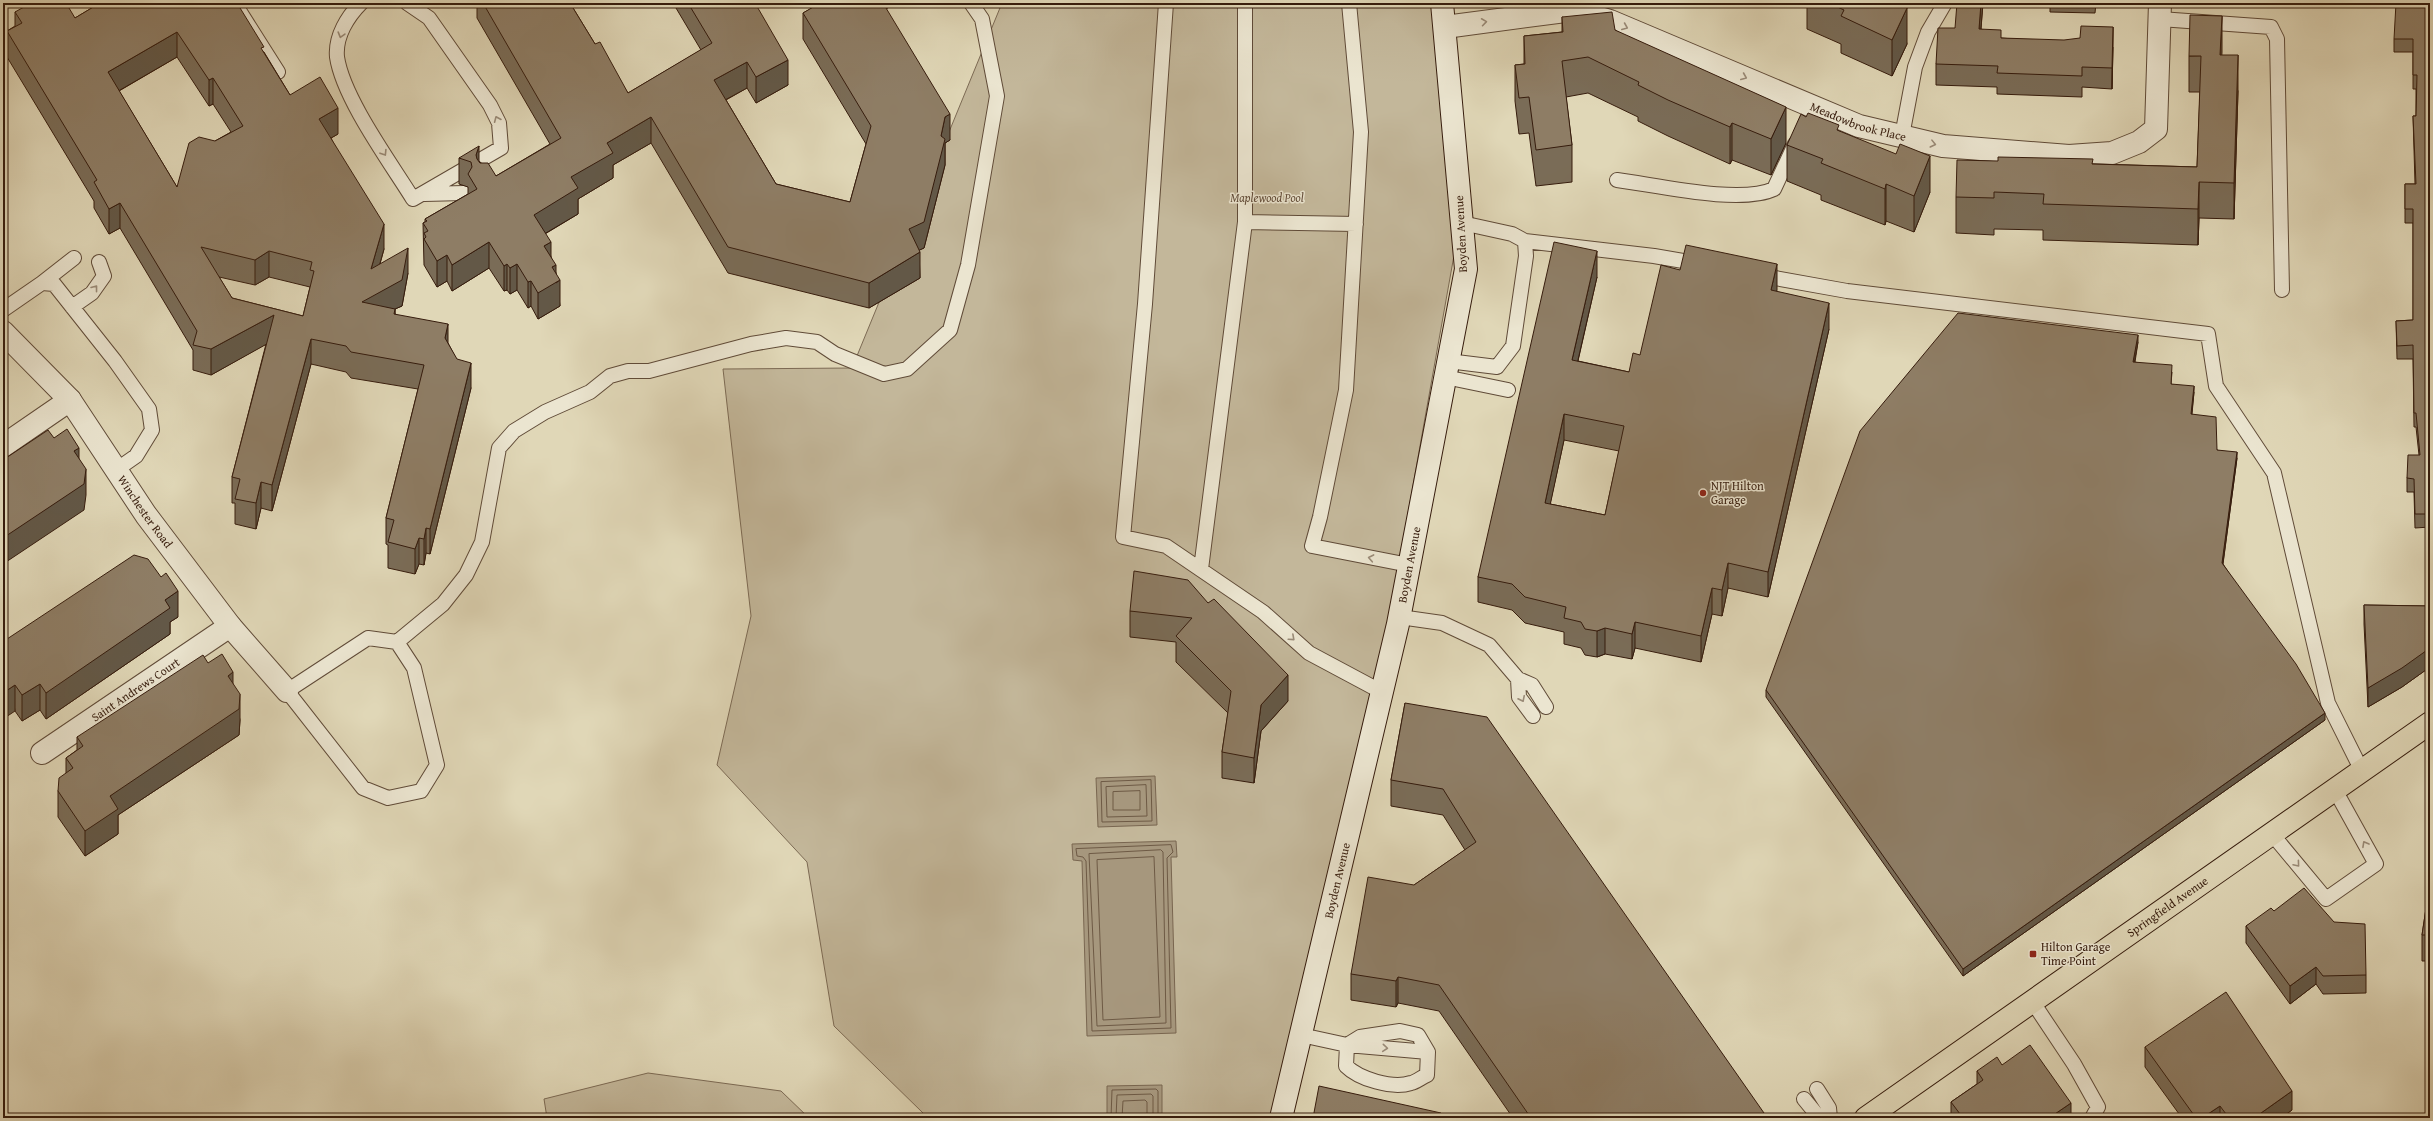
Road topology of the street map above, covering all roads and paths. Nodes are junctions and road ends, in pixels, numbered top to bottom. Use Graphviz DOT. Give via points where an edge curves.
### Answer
graph roads {
  1 [pos="237,3"];
  2 [pos="361,3"];
  3 [pos="407,3"];
  4 [pos="971,3"];
  5 [pos="1166,3"];
  6 [pos="1245,3"];
  7 [pos="1349,3"];
  8 [pos="1442,3"];
  9 [pos="1945,3"];
  10 [pos="2160,11"];
  11 [pos="1445,27"];
  12 [pos="278,72"];
  13 [pos="1800,134"];
  14 [pos="1902,136"];
  15 [pos="501,148"];
  16 [pos="491,168"];
  17 [pos="1617,180"];
  18 [pos="464,193"];
  19 [pos="422,194"];
  20 [pos="1245,222"];
  21 [pos="1462,223"];
  22 [pos="1356,224"];
  23 [pos="1524,241"];
  24 [pos="74,258"];
  25 [pos="99,262"];
  26 [pos="1716,267"];
  27 [pos="1746,273"];
  28 [pos="42,283"];
  29 [pos="2282,290"];
  30 [pos="72,307"];
  31 [pos="3,310"];
  32 [pos="3,332"];
  33 [pos="1447,369"];
  34 [pos="1508,390"];
  35 [pos="70,400"];
  36 [pos="3,446"];
  37 [pos="116,470"];
  38 [pos="1410,565"];
  39 [pos="1201,569"];
  40 [pos="1400,617"];
  41 [pos="230,626"];
  42 [pos="396,642"];
  43 [pos="1518,679"];
  44 [pos="288,691"];
  45 [pos="1382,692"];
  46 [pos="1546,707"];
  47 [pos="1533,716"];
  48 [pos="2430,723"];
  49 [pos="42,753"];
  50 [pos="2362,771"];
  51 [pos="2335,790"];
  52 [pos="2272,834"];
  53 [pos="2032,1001"];
  54 [pos="1301,1035"];
  55 [pos="1346,1045"];
  56 [pos="1817,1089"];
  57 [pos="1804,1099"];
  58 [pos="1281,1118"];
  59 [pos="1826,1118"];
  60 [pos="1830,1118"];
  61 [pos="1866,1118"];
  62 [pos="2092,1118"];
  1 -- 12 [label="lane" via="240,12"];
  2 -- 19 [label="lane, one-way" via="349,15 341,35 337,55 342,75 354,103 413,199"];
  15 -- 3 [label="lane, one-way" via="499,123 490,105 429,18"];
  4 -- 42 [label="lane" via="982,19 997,96 968,265 950,330 907,369 884,374 835,354 817,342 786,338 751,344 649,371 610,376 590,392 545,412 514,431 499,448 482,542 466,575 443,604"];
  5 -- 39 [label="lane" via="1145,304 1123,537 1166,546"];
  6 -- 20 [label="lane"];
  7 -- 22 [label="lane" via="1361,132"];
  8 -- 11 [label="street, Boyden Avenue"];
  9 -- 14 [label="lane" via="1928,32 1916,67"];
  14 -- 10 [label="street, Meadowbrook Place, one-way" via="1943,146 2069,156 2112,153 2139,142 2156,129"];
  10 -- 29 [label="lane" via="2271,27 2277,39"];
  11 -- 14 [label="street, Meadowbrook Place, one-way" via="1574,10 1610,21 1809,113"];
  11 -- 21 [label="street, Boyden Avenue"];
  13 -- 17 [label="lane" via="1774,189 1764,194 1730,195"];
  15 -- 16 [label="lane"];
  15 -- 19 [label="lane"];
  18 -- 19 [label="lane"];
  20 -- 22 [label="lane"];
  20 -- 39 [label="lane"];
  21 -- 23 [label="lane" via="1512,234"];
  21 -- 33 [label="street, Boyden Avenue" via="1466,269"];
  38 -- 22 [label="lane, one-way" via="1312,546 1346,390"];
  23 -- 26 [label="lane" via="1654,256"];
  23 -- 33 [label="lane" via="1526,256 1513,346 1497,367"];
  24 -- 28 [label="lane"];
  30 -- 25 [label="lane, one-way" via="92,293 104,276"];
  27 -- 50 [label="lane" via="1847,291 2208,334 2216,386 2274,473 2328,704"];
  28 -- 30 [label="lane" via="54,284"];
  28 -- 31 [label="lane"];
  30 -- 37 [label="lane" via="116,361 149,410 152,430 136,456"];
  32 -- 35 [label="street, Winchester Road"];
  33 -- 34 [label="lane"];
  33 -- 38 [label="street, Boyden Avenue"];
  35 -- 36 [label="street"];
  35 -- 37 [label="street, Winchester Road"];
  37 -- 41 [label="street, Winchester Road" via="146,515"];
  38 -- 40 [label="street, Boyden Avenue"];
  39 -- 45 [label="lane, one-way" via="1263,612 1309,653"];
  40 -- 43 [label="lane" via="1442,623 1489,645"];
  40 -- 45 [label="street, Boyden Avenue"];
  41 -- 44 [label="street, Winchester Road"];
  41 -- 49 [label="street, Saint Andrews Court"];
  42 -- 44 [label="lane" via="368,638"];
  42 -- 44 [label="lane" via="414,668 437,765 421,791 388,798 363,788"];
  43 -- 46 [label="lane" via="1532,685"];
  43 -- 47 [label="lane, one-way" via="1519,697"];
  45 -- 54 [label="street, Boyden Avenue"];
  48 -- 50 [label="main road, Springfield Avenue"];
  50 -- 51 [label="main road, Springfield Avenue"];
  51 -- 52 [label="main road, Springfield Avenue"];
  52 -- 51 [label="lane, one-way" via="2326,899 2376,864"];
  52 -- 53 [label="main road, Springfield Avenue"];
  53 -- 61 [label="main road, Springfield Avenue"];
  53 -- 62 [label="lane" via="2074,1064 2098,1107"];
  54 -- 55 [label="lane"];
  54 -- 58 [label="street, Boyden Avenue"];
  55 -- 55 [label="lane" via="1346,1066 1354,1074 1383,1084 1410,1084 1427,1075 1428,1052 1418,1035 1400,1031 1360,1037"];
  56 -- 60 [label="lane" via="1829,1108"];
  57 -- 59 [label="lane" via="1818,1116"];
}
